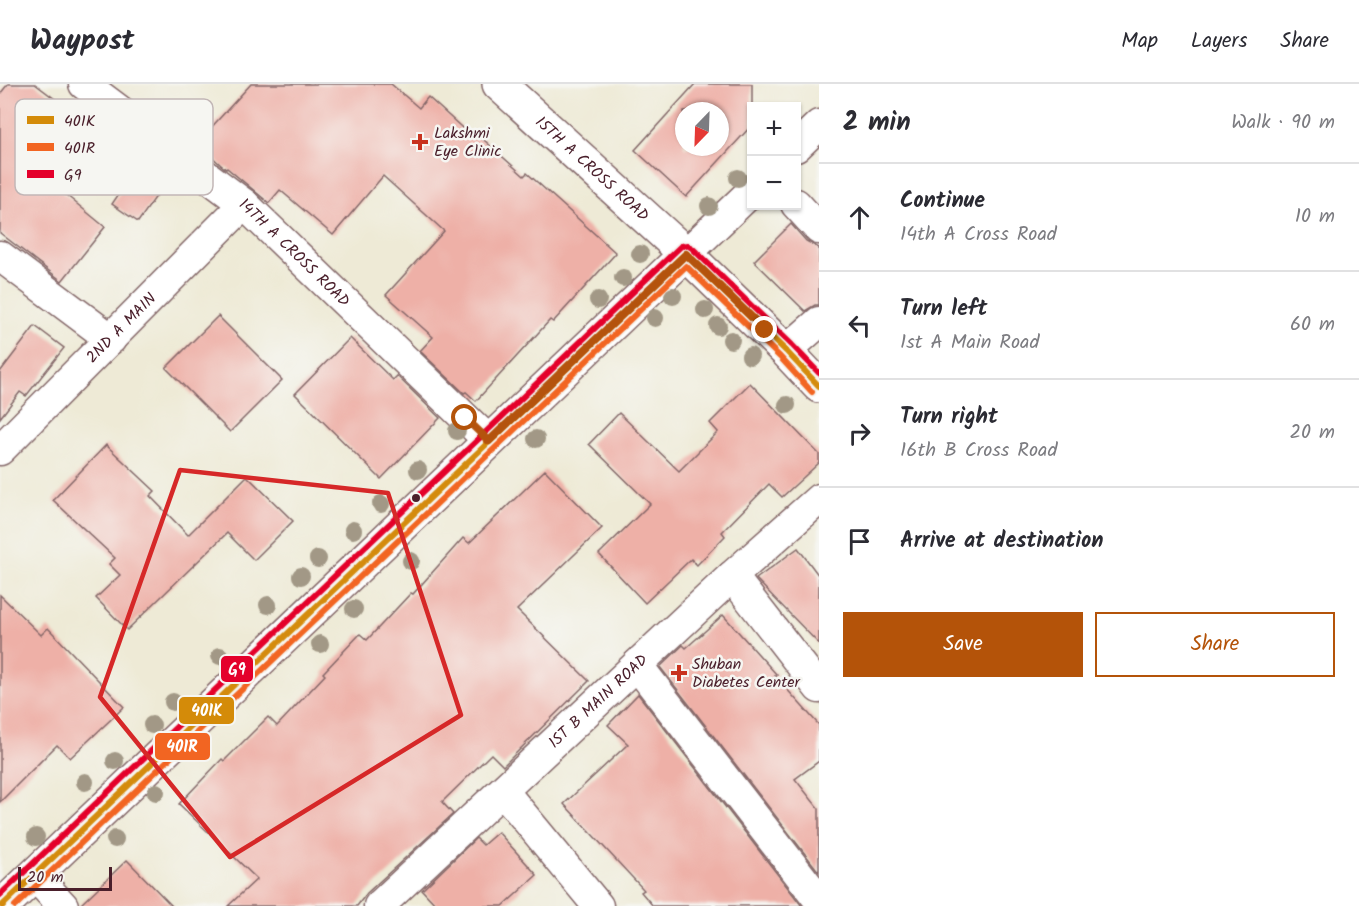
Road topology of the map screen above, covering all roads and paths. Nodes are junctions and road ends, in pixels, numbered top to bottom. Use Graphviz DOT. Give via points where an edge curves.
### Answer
graph roads {
  1 [pos="84,84"];
  2 [pos="499,84"];
  3 [pos="104,99"];
  4 [pos="819,125"];
  5 [pos="801,142"];
  6 [pos="213,181"];
  7 [pos="747,196"];
  8 [pos="244,204"];
  9 [pos="801,209"];
  10 [pos="819,229"];
  11 [pos="686,254"];
  12 [pos="0,256"];
  13 [pos="819,322"];
  14 [pos="111,339"];
  15 [pos="786,351"];
  16 [pos="819,386"];
  17 [pos="489,441"];
  18 [pos="0,450"];
  19 [pos="819,499"];
  20 [pos="732,576"];
  21 [pos="637,665"];
  22 [pos="819,688"];
  23 [pos="503,790"];
  24 [pos="34,875"];
  25 [pos="819,900"];
  26 [pos="2,906"];
  27 [pos="63,906"];
  28 [pos="379,906"];
  29 [pos="598,906"];
  1 -- 3 [label="street, 14TH A CROSS ROAD"];
  2 -- 11 [label="street, 15TH A CROSS ROAD"];
  4 -- 5 [label="street"];
  6 -- 8 [label="street, 14TH A CROSS ROAD"];
  7 -- 11 [label="street"];
  8 -- 14 [label="street, 2ND A MAIN"];
  8 -- 17 [label="street, 14TH A CROSS ROAD"];
  9 -- 10 [label="street"];
  11 -- 15 [label="street, 15TH A CROSS ROAD"];
  11 -- 17 [label="street"];
  12 -- 14 [label="street"];
  13 -- 15 [label="street"];
  14 -- 18 [label="street, 2ND A MAIN"];
  15 -- 16 [label="street, 15TH A CROSS ROAD"];
  17 -- 24 [label="street"];
  19 -- 20 [label="street, 1ST B MAIN ROAD"];
  20 -- 21 [label="street, 1ST B MAIN ROAD"];
  20 -- 22 [label="street"];
  21 -- 23 [label="street, 1ST B MAIN ROAD"];
  21 -- 25 [label="street"];
  23 -- 28 [label="street, 1ST B MAIN ROAD"];
  23 -- 29 [label="street"];
  24 -- 26 [label="street"];
  24 -- 27 [label="street"];
}
